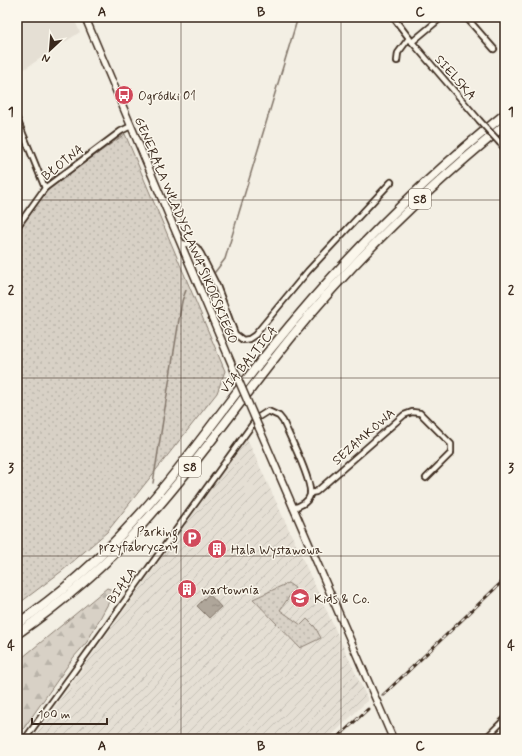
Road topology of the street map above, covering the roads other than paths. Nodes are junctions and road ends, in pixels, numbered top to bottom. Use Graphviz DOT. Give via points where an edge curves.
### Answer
graph roads {
  1 [pos="85,17"];
  2 [pos="393,17"];
  3 [pos="442,17"];
  4 [pos="466,17"];
  5 [pos="409,38"];
  6 [pos="412,42"];
  7 [pos="494,49"];
  8 [pos="397,61"];
  9 [pos="505,114"];
  10 [pos="17,118"];
  11 [pos="505,124"];
  12 [pos="131,126"];
  13 [pos="505,149"];
  14 [pos="392,182"];
  15 [pos="45,188"];
  16 [pos="17,227"];
  17 [pos="181,243"];
  18 [pos="426,478"];
  19 [pos="310,493"];
  20 [pos="293,508"];
  21 [pos="17,624"];
  22 [pos="17,634"];
  23 [pos="505,719"];
  24 [pos="25,739"];
  25 [pos="393,739"];
  26 [pos="485,739"];
  1 -- 12 [label="street, GENERAŁA WŁADYSŁAWA SIKORSKIEGO"];
  2 -- 5 [label="street, SIELSKA"];
  3 -- 6 [label="street"];
  4 -- 7 [label="street"];
  5 -- 6 [label="street, SIELSKA"];
  5 -- 8 [label="street" via="398,53"];
  6 -- 13 [label="street, SIELSKA, bridge"];
  9 -- 21 [label="highway, VIA BALTICA / S8" via="418,190 336,273 270,350 161,490 119,538 66,586"];
  10 -- 15 [label="street"];
  11 -- 22 [label="highway, VIA BALTICA / S8" via="427,192 336,284 129,539 80,586"];
  12 -- 15 [label="street, BŁOTNA"];
  12 -- 17 [label="street, GENERAŁA WŁADYSŁAWA SIKORSKIEGO"];
  14 -- 17 [label="street" via="308,271 249,339 243,340 235,334 216,286 197,248"];
  15 -- 16 [label="street, BŁOTNA"];
  17 -- 20 [label="street, GENERAŁA WŁADYSŁAWA SIKORSKIEGO, bridge"];
  18 -- 19 [label="street, SEZAMKOWA" via="451,453 451,444 420,413 412,412 404,414 316,492"];
  19 -- 20 [label="street" via="303,504"];
  19 -- 24 [label="street, BIAŁA" via="304,470 283,421 273,412 262,413 146,569"];
  20 -- 25 [label="street, GENERAŁA WŁADYSŁAWA SIKORSKIEGO"];
  23 -- 26 [label="street"];
}
